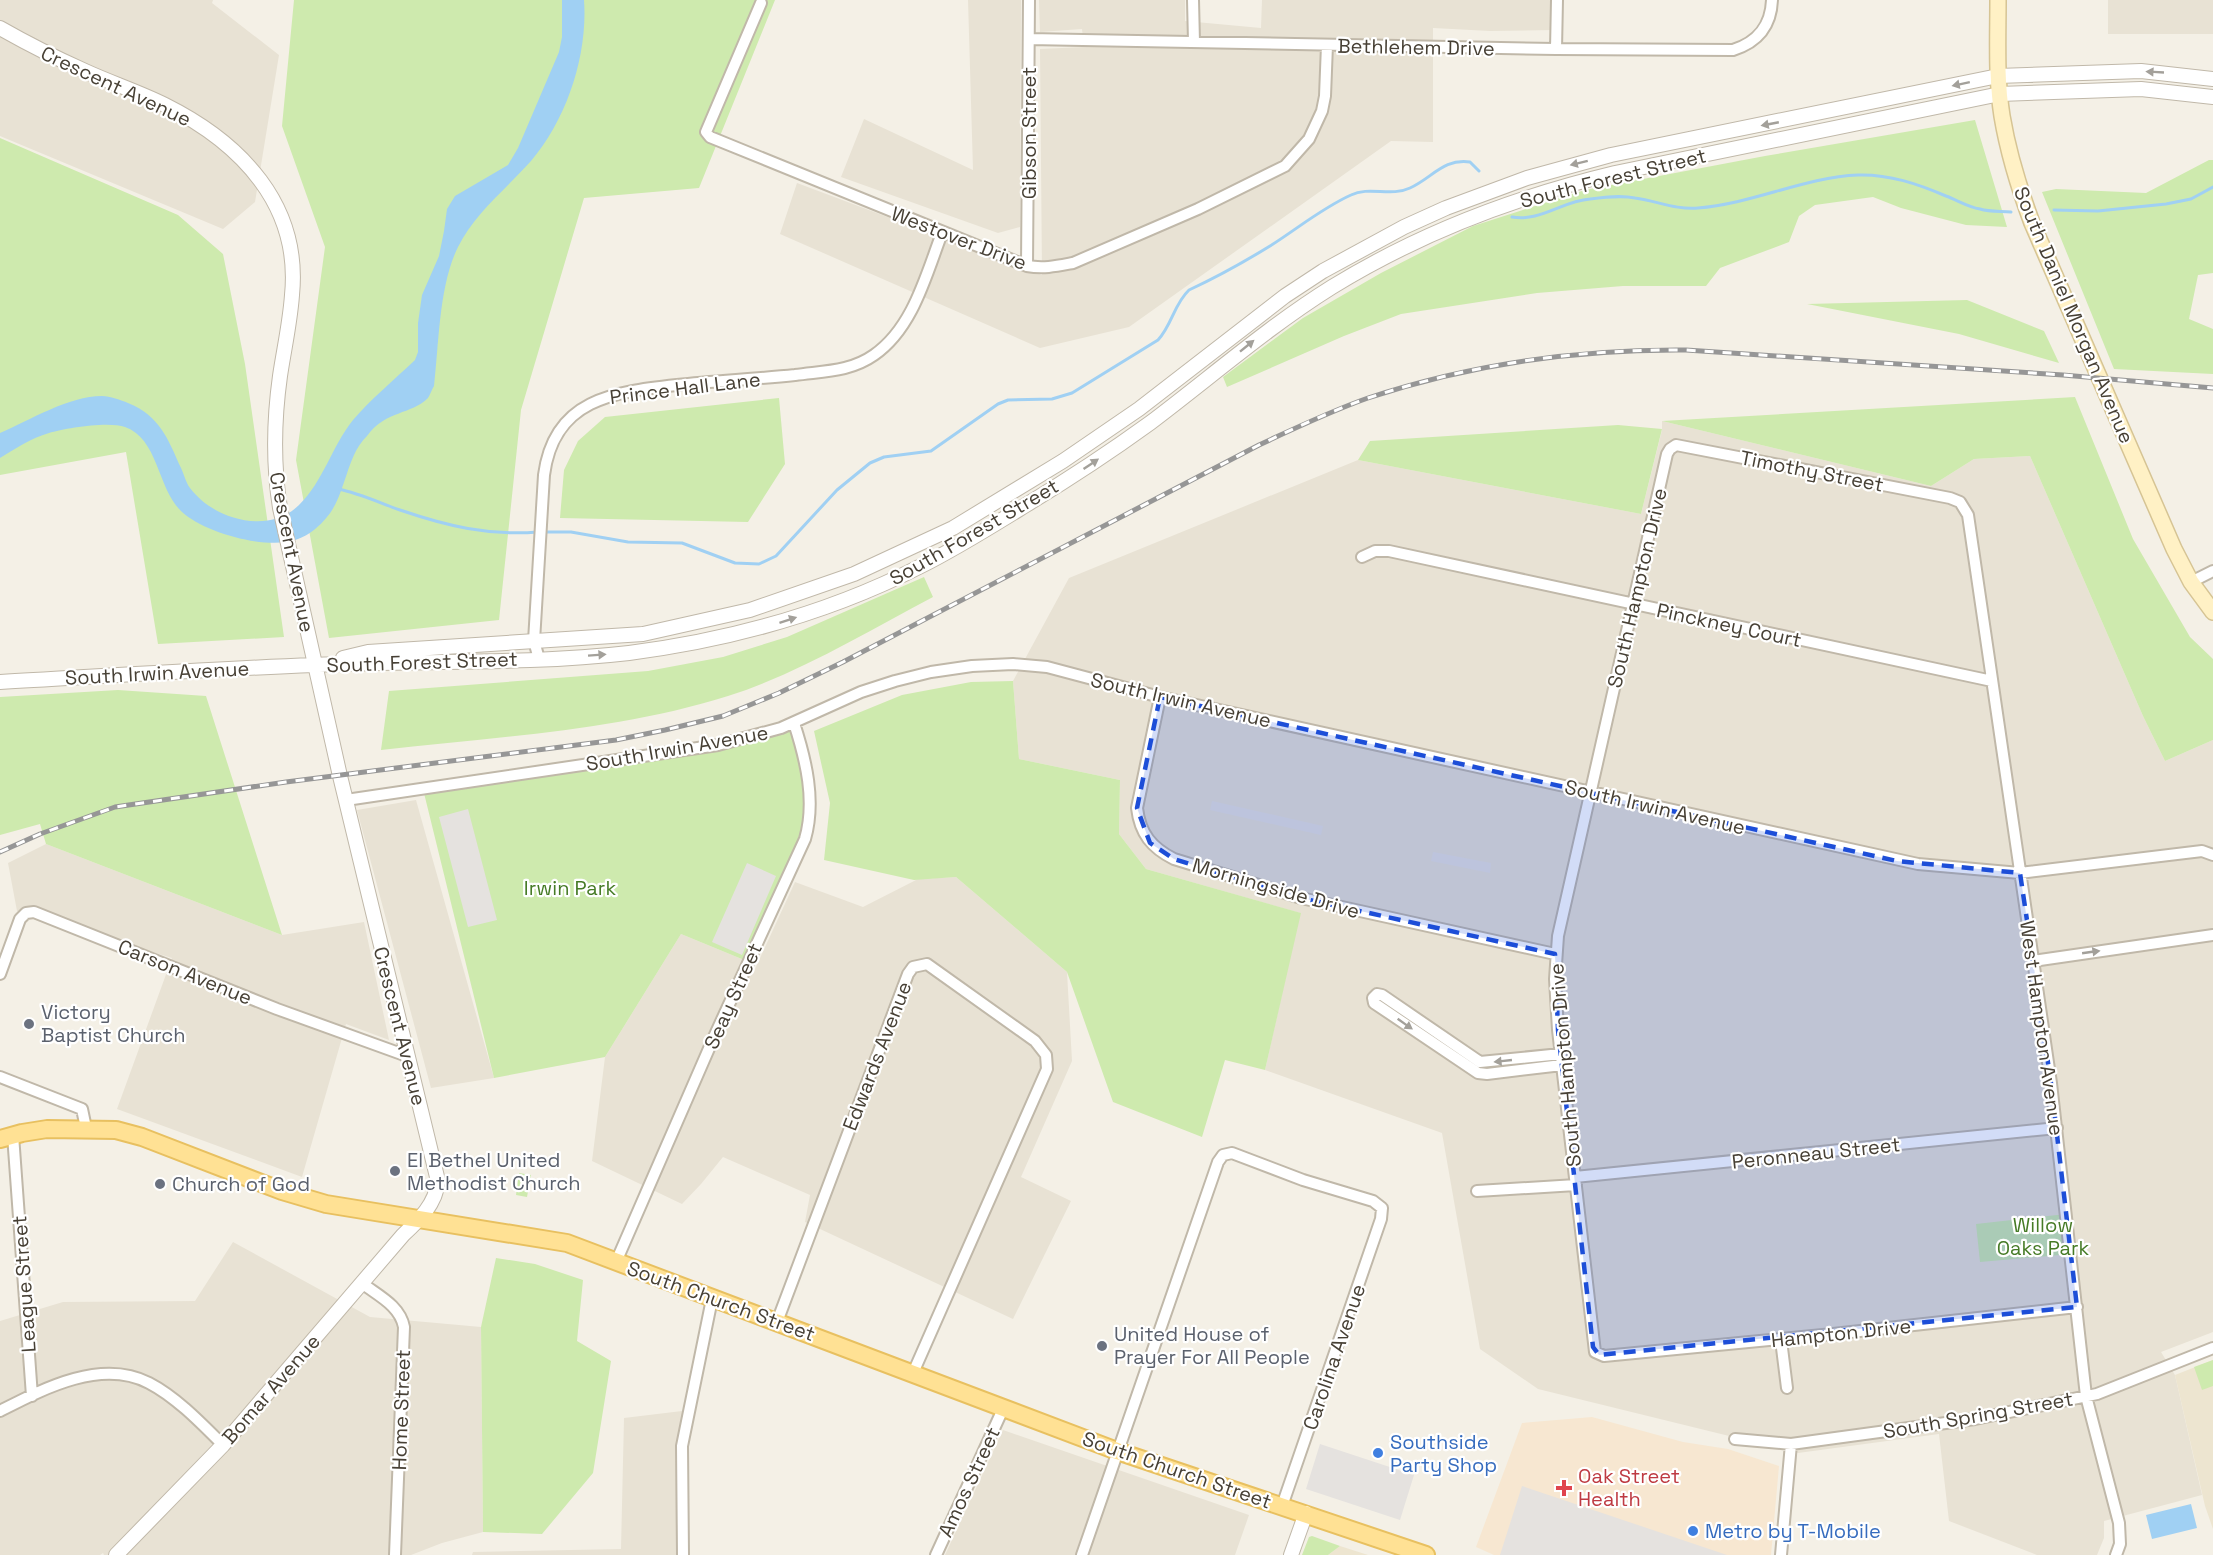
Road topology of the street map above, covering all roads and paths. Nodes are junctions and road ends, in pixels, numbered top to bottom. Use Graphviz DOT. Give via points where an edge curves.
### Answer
graph roads {
  1 [pos="1029,0"];
  2 [pos="1193,0"];
  3 [pos="1557,0"];
  4 [pos="1772,0"];
  5 [pos="1998,0"];
  6 [pos="762,3"];
  7 [pos="0,28"];
  8 [pos="1029,39"];
  9 [pos="1194,42"];
  10 [pos="1326,45"];
  11 [pos="1556,49"];
  12 [pos="1998,76"];
  13 [pos="2213,78"];
  14 [pos="2000,94"];
  15 [pos="2213,98"];
  16 [pos="942,233"];
  17 [pos="1028,266"];
  18 [pos="1667,454"];
  19 [pos="1960,502"];
  20 [pos="1362,557"];
  21 [pos="2213,572"];
  22 [pos="2191,582"];
  23 [pos="1634,604"];
  24 [pos="2213,612"];
  25 [pos="534,641"];
  26 [pos="539,659"];
  27 [pos="315,665"];
  28 [pos="1992,681"];
  29 [pos="0,682"];
  30 [pos="1160,697"];
  31 [pos="794,723"];
  32 [pos="1591,792"];
  33 [pos="346,800"];
  34 [pos="2213,855"];
  35 [pos="2020,873"];
  36 [pos="2213,935"];
  37 [pos="1555,954"];
  38 [pos="2033,961"];
  39 [pos="0,974"];
  40 [pos="407,1056"];
  41 [pos="1562,1060"];
  42 [pos="1479,1068"];
  43 [pos="0,1077"];
  44 [pos="86,1128"];
  45 [pos="2057,1128"];
  46 [pos="6,1137"];
  47 [pos="1575,1181"];
  48 [pos="1477,1191"];
  49 [pos="422,1218"];
  50 [pos="616,1262"];
  51 [pos="363,1284"];
  52 [pos="712,1299"];
  53 [pos="2077,1307"];
  54 [pos="777,1322"];
  55 [pos="1781,1340"];
  56 [pos="2213,1348"];
  57 [pos="1604,1356"];
  58 [pos="913,1373"];
  59 [pos="1786,1388"];
  60 [pos="32,1396"];
  61 [pos="2086,1396"];
  62 [pos="1003,1409"];
  63 [pos="0,1411"];
  64 [pos="1735,1439"];
  65 [pos="1791,1444"];
  66 [pos="223,1445"];
  67 [pos="1117,1451"];
  68 [pos="1282,1506"];
  69 [pos="1306,1513"];
  70 [pos="116,1555"];
  71 [pos="395,1555"];
  72 [pos="683,1555"];
  73 [pos="936,1555"];
  74 [pos="1082,1555"];
  75 [pos="1291,1555"];
  76 [pos="1426,1555"];
  77 [pos="1781,1555"];
  78 [pos="2116,1555"];
  1 -- 8 [label="street, Gibson Street"];
  2 -- 9 [label="street"];
  3 -- 11 [label="street"];
  4 -- 11 [label="street, Bethlehem Drive" via="1763,31 1755,40 1733,50"];
  5 -- 12 [label="main road, South Daniel Morgan Avenue"];
  6 -- 16 [label="street, Westover Drive" via="706,132 710,137"];
  7 -- 27 [label="street, Crescent Avenue" via="189,118 229,146 272,198 289,239 294,274 276,408 276,487"];
  8 -- 9 [label="street, Bethlehem Drive"];
  8 -- 17 [label="street, Gibson Street"];
  9 -- 10 [label="street, Bethlehem Drive"];
  10 -- 11 [label="street, Bethlehem Drive"];
  10 -- 17 [label="street, Westover Drive" via="1322,111 1309,139 1285,166 1073,263 1045,268"];
  13 -- 12 [label="street, South Forest Street, one-way" via="2141,71"];
  12 -- 14 [label="main road, South Daniel Morgan Avenue"];
  12 -- 25 [label="street, South Forest Street, one-way" via="1611,155 1486,192 1404,227 1323,271 1081,449 991,506 904,552 802,593 697,623 643,634"];
  14 -- 15 [label="street, South Forest Street" via="2141,89"];
  14 -- 22 [label="main road, South Daniel Morgan Avenue" via="2011,153 2032,223"];
  26 -- 14 [label="street, South Forest Street, one-way" via="624,653 726,637 825,608 921,567 1113,449 1333,286 1412,243 1492,209 1615,173"];
  16 -- 17 [label="street, Westover Drive"];
  16 -- 25 [label="street, Prince Hall Lane" via="904,322 886,345 863,362 836,371 621,393 583,407 563,426 550,449 544,475"];
  18 -- 19 [label="street, Timothy Street" via="1670,448 1682,445"];
  18 -- 23 [label="street, South Hampton Drive"];
  19 -- 28 [label="street, West Hampton Avenue" via="1968,515"];
  20 -- 23 [label="street, Pinckney Court" via="1375,551 1389,551"];
  21 -- 22 [label="street"];
  22 -- 24 [label="main road, South Daniel Morgan Avenue"];
  23 -- 28 [label="street, Pinckney Court"];
  23 -- 32 [label="street, South Hampton Drive"];
  25 -- 26 [label="street, Prince Hall Lane"];
  25 -- 27 [label="street, South Forest Street" via="368,652"];
  26 -- 27 [label="street, South Forest Street"];
  27 -- 29 [label="street, South Irwin Avenue"];
  27 -- 33 [label="street, Crescent Avenue"];
  28 -- 35 [label="street, West Hampton Avenue"];
  30 -- 31 [label="street, South Irwin Avenue" via="1047,667 972,666 895,681"];
  30 -- 32 [label="street, South Irwin Avenue"];
  30 -- 37 [label="street, Morningside Drive" via="1137,808 1143,833 1160,852 1300,898"];
  31 -- 33 [label="street, South Irwin Avenue" via="753,737 686,751"];
  31 -- 50 [label="street, Seay Street" via="809,788 805,839"];
  32 -- 35 [label="street, South Irwin Avenue" via="1897,861"];
  32 -- 37 [label="street, South Hampton Drive"];
  33 -- 40 [label="street, Crescent Avenue"];
  34 -- 35 [label="street, South Irwin Avenue" via="2202,851"];
  35 -- 38 [label="street, West Hampton Avenue"];
  38 -- 36 [label="street, one-way"];
  37 -- 41 [label="street, South Hampton Drive"];
  38 -- 45 [label="street, West Hampton Avenue"];
  39 -- 40 [label="street, Carson Avenue" via="20,919 34,912"];
  40 -- 49 [label="street, Crescent Avenue" via="438,1180 437,1193"];
  41 -- 42 [label="street"];
  41 -- 47 [label="street, South Hampton Drive"];
  42 -- 42 [label="street, one-way" via="1382,995 1374,998 1374,1003"];
  43 -- 44 [label="street" via="82,1109"];
  44 -- 46 [label="main road, South Church Street" via="47,1129"];
  44 -- 49 [label="main road, South Church Street" via="142,1137 326,1204"];
  45 -- 47 [label="street, Peronneau Street"];
  45 -- 53 [label="street, West Hampton Avenue"];
  46 -- 60 [label="street, League Street"];
  47 -- 48 [label="street, Peronneau Street"];
  47 -- 57 [label="street, South Hampton Drive" via="1593,1347"];
  49 -- 50 [label="main road, South Church Street" via="567,1243"];
  49 -- 51 [label="street, Bomar Avenue"];
  50 -- 52 [label="main road, South Church Street"];
  51 -- 66 [label="street, Bomar Avenue"];
  51 -- 71 [label="street, Home Street" via="393,1306 404,1327"];
  52 -- 54 [label="main road, South Church Street"];
  52 -- 72 [label="street" via="682,1446"];
  53 -- 55 [label="street, Hampton Drive"];
  53 -- 61 [label="street, West Hampton Avenue"];
  54 -- 58 [label="main road, South Church Street"];
  54 -- 58 [label="street, Edwards Avenue" via="908,974 913,967 927,964 1039,1045 1046,1055 1047,1069"];
  55 -- 57 [label="street, Hampton Drive"];
  55 -- 59 [label="street"];
  56 -- 61 [label="street, South Spring Street"];
  58 -- 62 [label="main road, South Church Street"];
  60 -- 63 [label="street"];
  60 -- 66 [label="street" via="95,1375 135,1377 161,1390"];
  61 -- 65 [label="street, South Spring Street" via="1975,1419"];
  61 -- 78 [label="street, West Hampton Avenue" via="2119,1523"];
  62 -- 67 [label="main road, South Church Street"];
  62 -- 73 [label="street, Amos Street"];
  64 -- 65 [label="street, South Spring Street"];
  65 -- 77 [label="street"];
  66 -- 70 [label="street, Bomar Avenue"];
  67 -- 68 [label="main road, South Church Street"];
  67 -- 68 [label="street, Carolina Avenue" via="1218,1162 1223,1155 1232,1153 1373,1201 1382,1208"];
  67 -- 74 [label="street"];
  68 -- 69 [label="main road, South Church Street"];
  69 -- 75 [label="street"];
  69 -- 76 [label="main road, South Church Street"];
}
